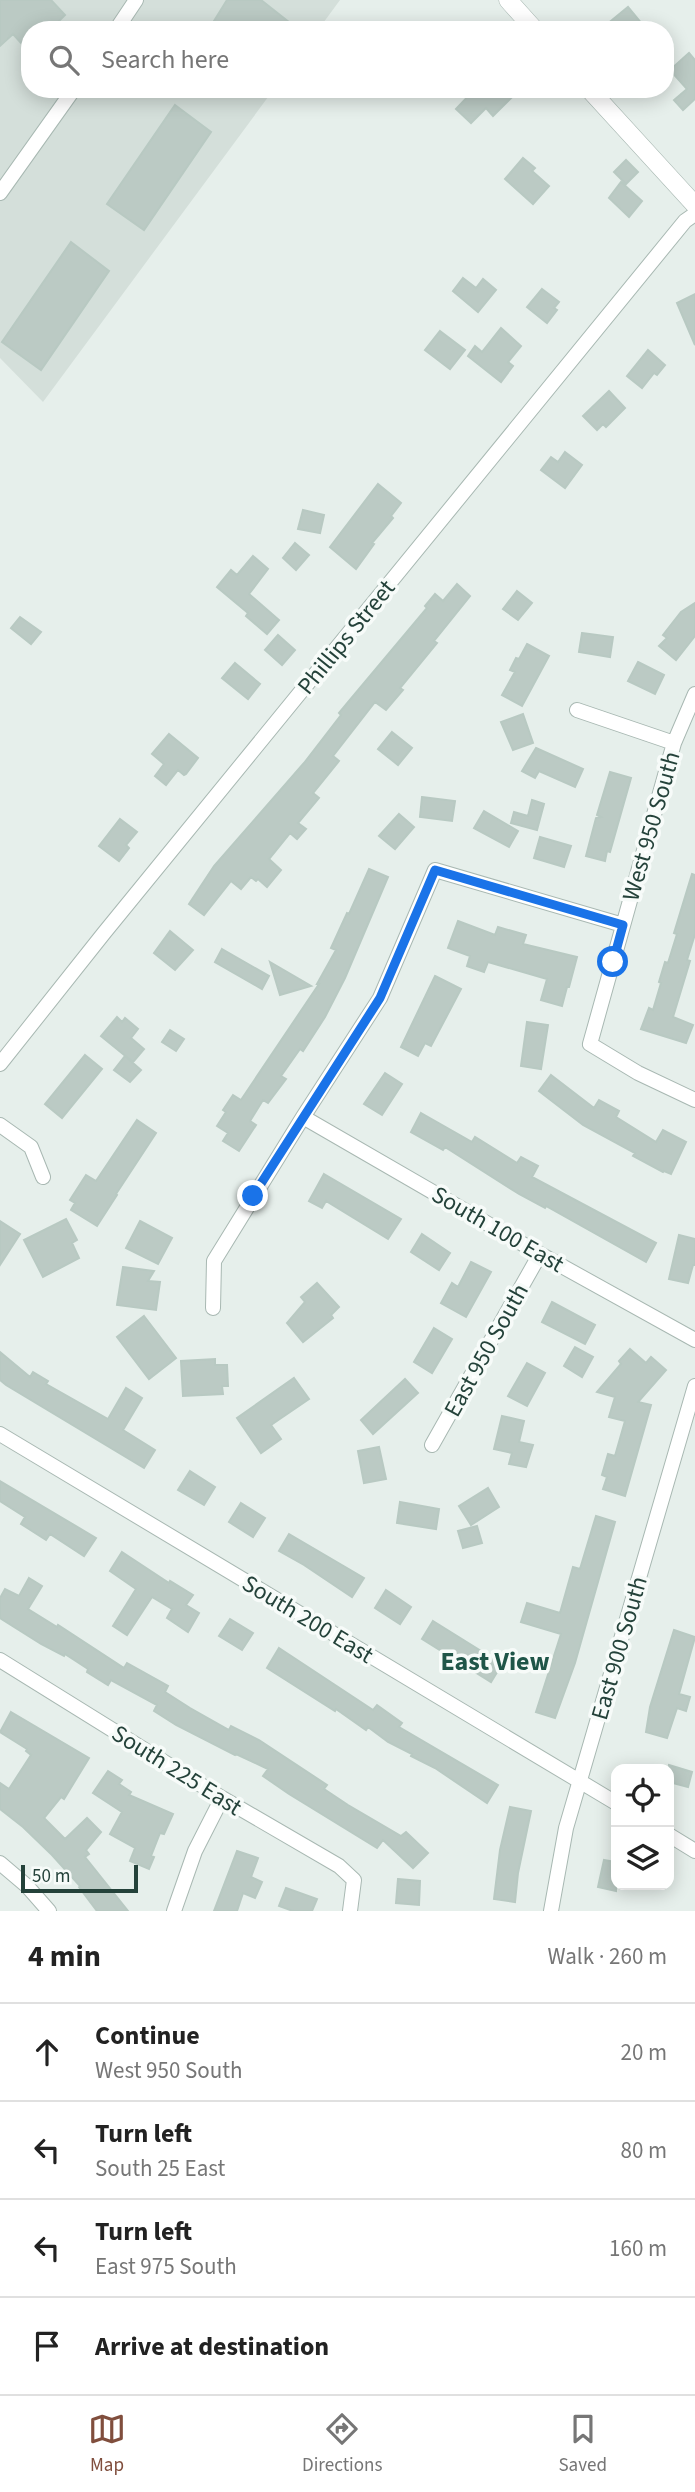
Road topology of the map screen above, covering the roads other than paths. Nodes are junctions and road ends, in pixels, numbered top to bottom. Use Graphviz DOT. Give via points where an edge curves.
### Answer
graph roads {
  1 [pos="136,0"];
  2 [pos="508,0"];
  3 [pos="122,21"];
  4 [pos="527,21"];
  5 [pos="68,98"];
  6 [pos="597,98"];
  7 [pos="0,193"];
  8 [pos="695,205"];
  9 [pos="695,214"];
  10 [pos="695,694"];
  11 [pos="577,710"];
  12 [pos="674,743"];
  13 [pos="623,925"];
  14 [pos="0,1064"];
  15 [pos="695,1100"];
  16 [pos="303,1116"];
  17 [pos="0,1125"];
  18 [pos="43,1177"];
  19 [pos="540,1254"];
  20 [pos="213,1308"];
  21 [pos="695,1340"];
  22 [pos="695,1386"];
  23 [pos="0,1434"];
  24 [pos="432,1446"];
  25 [pos="0,1660"];
  26 [pos="580,1782"];
  27 [pos="222,1798"];
  28 [pos="611,1800"];
  29 [pos="674,1838"];
  30 [pos="695,1850"];
  31 [pos="0,1863"];
  32 [pos="49,1911"];
  33 [pos="174,1911"];
  34 [pos="350,1911"];
  35 [pos="551,1911"];
  1 -- 3 [label="street"];
  2 -- 4 [label="street"];
  5 -- 7 [label="street"];
  6 -- 8 [label="street"];
  9 -- 14 [label="street, Phillips Street" via="685,220"];
  10 -- 12 [label="street, West 950 South"];
  11 -- 12 [label="street"];
  12 -- 13 [label="street, West 950 South"];
  13 -- 15 [label="street, West 950 South" via="590,1044"];
  13 -- 16 [label="street" via="435,870 380,998"];
  16 -- 19 [label="street, South 100 East"];
  16 -- 20 [label="street" via="214,1261"];
  17 -- 18 [label="street" via="31,1147"];
  19 -- 21 [label="street, South 100 East"];
  19 -- 24 [label="street, East 950 South"];
  22 -- 26 [label="street, East 900 South"];
  23 -- 26 [label="street, South 200 East"];
  25 -- 27 [label="street, South 225 East"];
  26 -- 28 [label="street, South 200 East"];
  26 -- 35 [label="street, East 900 South" via="565,1828"];
  27 -- 33 [label="street" via="195,1851"];
  27 -- 34 [label="street, South 225 East" via="339,1866 354,1880"];
  29 -- 30 [label="street"];
  31 -- 32 [label="street"];
}
